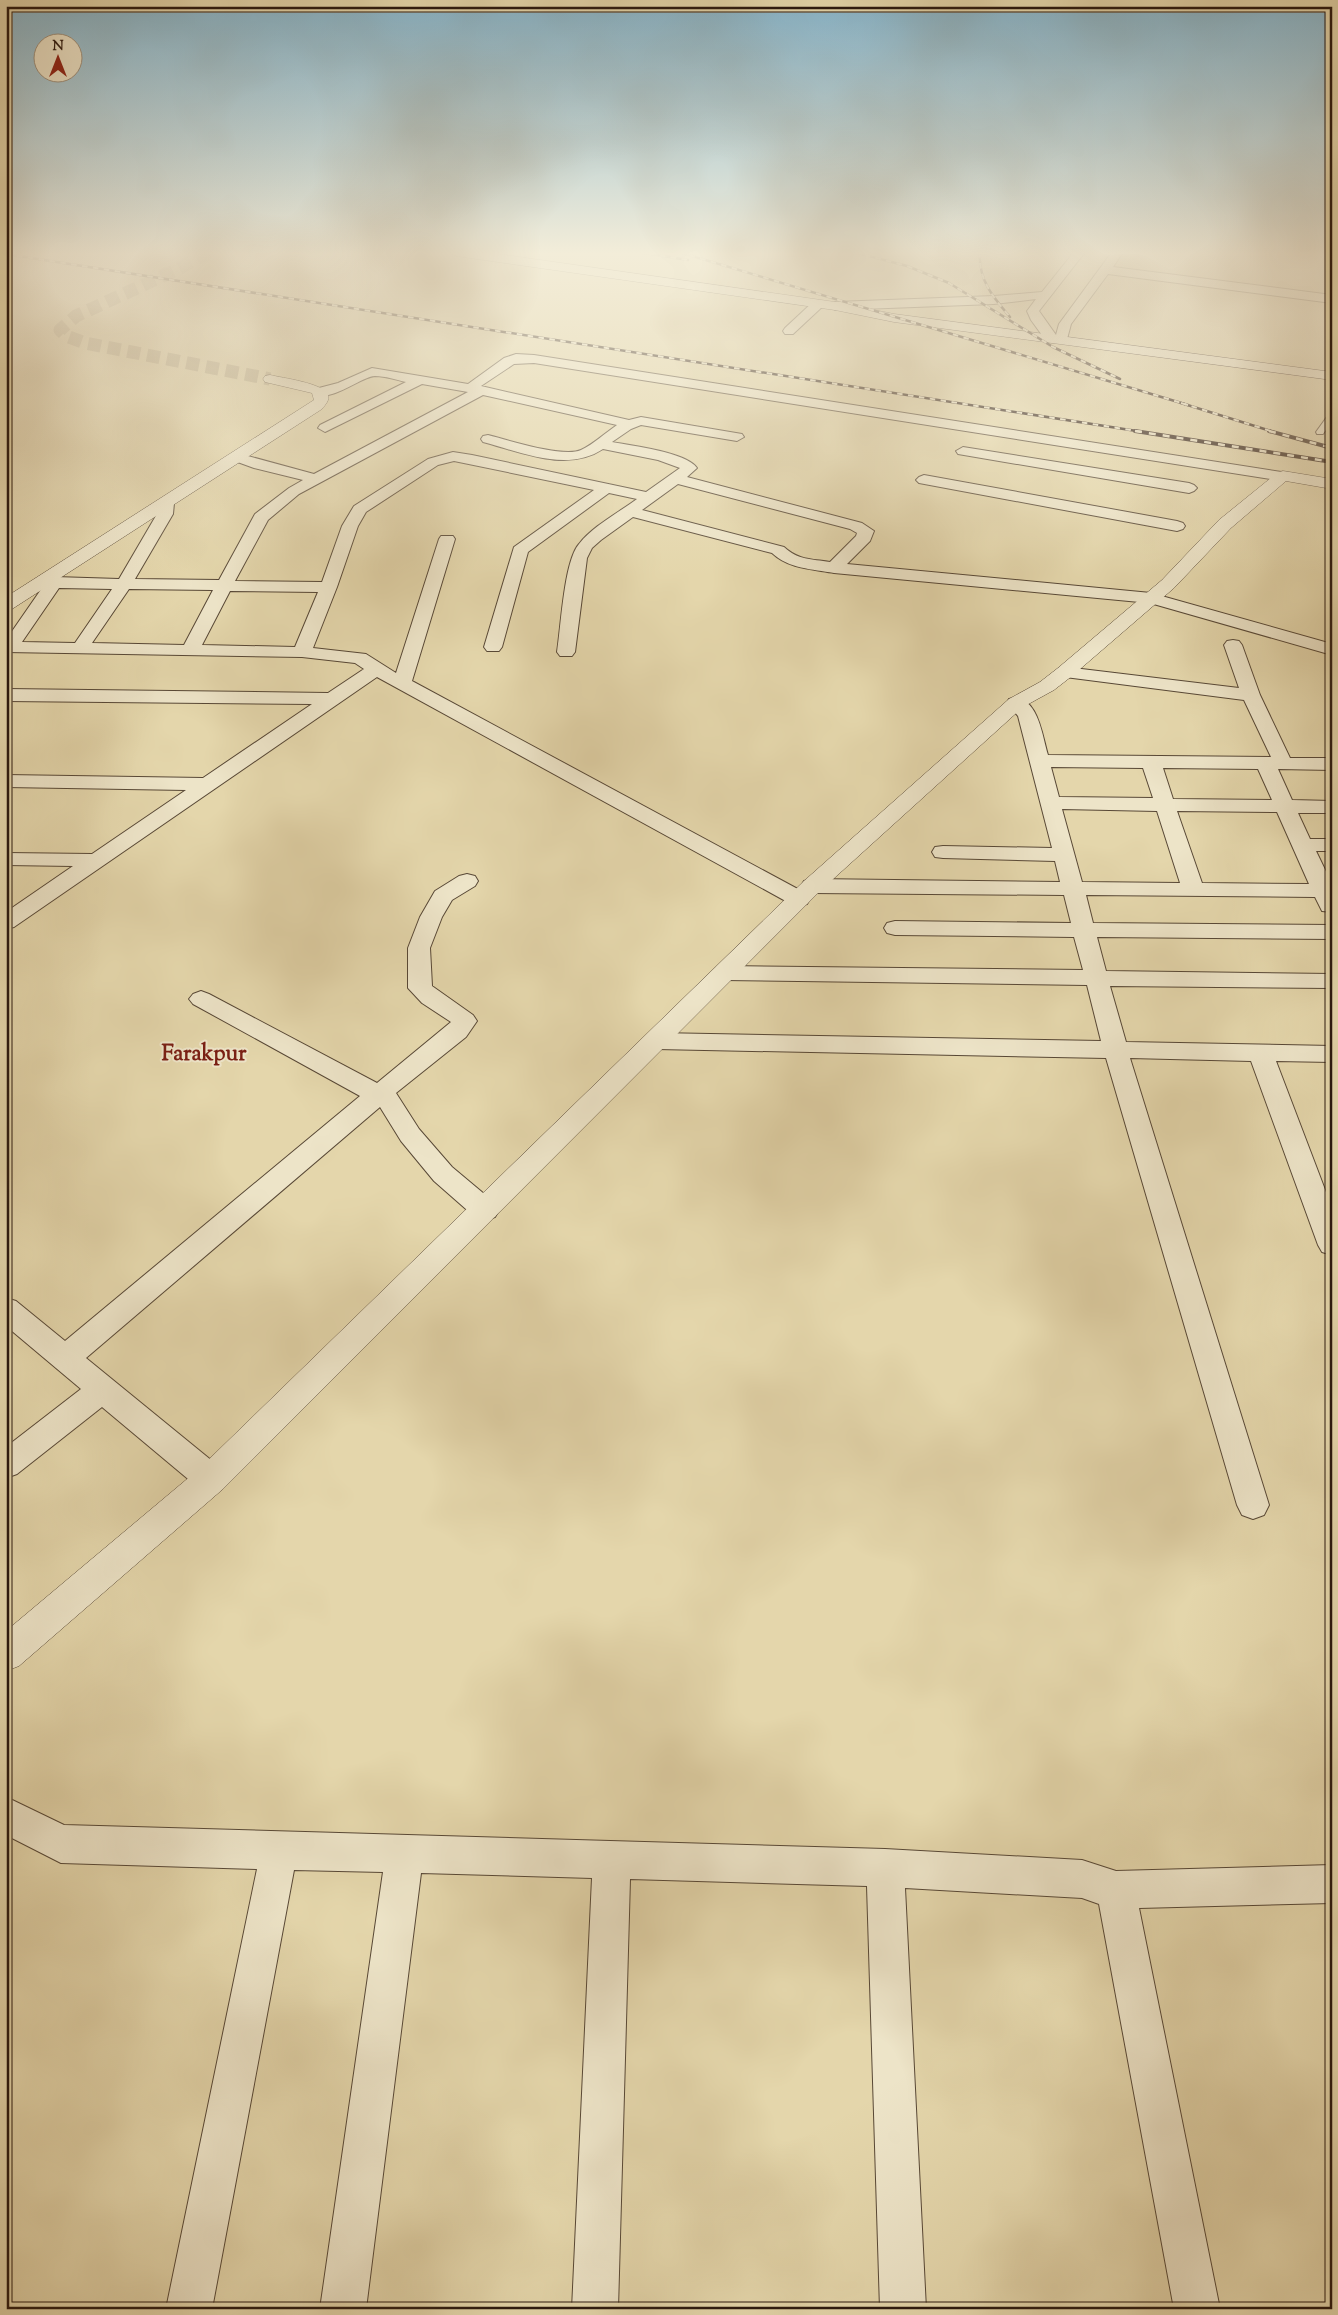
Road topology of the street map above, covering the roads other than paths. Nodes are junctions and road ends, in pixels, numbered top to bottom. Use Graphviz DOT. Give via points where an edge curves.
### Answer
graph roads {
  1 [pos="514,360"];
  2 [pos="536,360"];
  3 [pos="1213,360"];
  4 [pos="1332,376"];
  5 [pos="270,379"];
  6 [pos="422,379"];
  7 [pos="475,390"];
  8 [pos="320,392"];
  9 [pos="1332,416"];
  10 [pos="630,424"];
  11 [pos="325,428"];
  12 [pos="1320,432"];
  13 [pos="737,437"];
  14 [pos="488,440"];
  15 [pos="601,444"];
  16 [pos="1094,446"];
  17 [pos="963,451"];
  18 [pos="237,457"];
  19 [pos="1078,470"];
  20 [pos="1283,476"];
  21 [pos="316,479"];
  22 [pos="677,479"];
  23 [pos="924,480"];
  24 [pos="1332,484"];
  25 [pos="607,488"];
  26 [pos="1189,488"];
  27 [pos="651,498"];
  28 [pos="166,503"];
  29 [pos="1052,503"];
  30 [pos="632,512"];
  31 [pos="1177,526"];
  32 [pos="447,539"];
  33 [pos="834,568"];
  34 [pos="48,583"];
  35 [pos="124,584"];
  36 [pos="224,585"];
  37 [pos="329,587"];
  38 [pos="1151,598"];
  39 [pos="6,606"];
  40 [pos="1233,646"];
  41 [pos="8,647"];
  42 [pos="493,647"];
  43 [pos="80,648"];
  44 [pos="190,650"];
  45 [pos="1332,650"];
  46 [pos="302,652"];
  47 [pos="566,652"];
  48 [pos="376,669"];
  49 [pos="1066,672"];
  50 [pos="402,683"];
  51 [pos="6,695"];
  52 [pos="1251,695"];
  53 [pos="333,699"];
  54 [pos="1016,703"];
  55 [pos="1039,760"];
  56 [pos="1151,762"];
  57 [pos="1274,763"];
  58 [pos="1332,764"];
  59 [pos="6,780"];
  60 [pos="208,784"];
  61 [pos="1050,802"];
  62 [pos="1164,804"];
  63 [pos="1284,806"];
  64 [pos="1332,807"];
  65 [pos="1302,845"];
  66 [pos="1332,845"];
  67 [pos="943,852"];
  68 [pos="1064,855"];
  69 [pos="6,859"];
  70 [pos="97,860"];
  71 [pos="467,881"];
  72 [pos="1073,889"];
  73 [pos="1193,890"];
  74 [pos="805,892"];
  75 [pos="1329,897"];
  76 [pos="6,922"];
  77 [pos="895,928"];
  78 [pos="1084,930"];
  79 [pos="1332,932"];
  80 [pos="724,973"];
  81 [pos="1096,978"];
  82 [pos="1332,981"];
  83 [pos="201,999"];
  84 [pos="657,1041"];
  85 [pos="1115,1048"];
  86 [pos="1261,1054"];
  87 [pos="1332,1054"];
  88 [pos="378,1095"];
  89 [pos="485,1210"];
  90 [pos="1332,1245"];
  91 [pos="6,1309"];
  92 [pos="66,1358"];
  93 [pos="103,1390"];
  94 [pos="6,1465"];
  95 [pos="211,1479"];
  96 [pos="1253,1505"];
  97 [pos="6,1654"];
  98 [pos="6,1815"];
  99 [pos="278,1851"];
  100 [pos="404,1854"];
  101 [pos="612,1860"];
  102 [pos="885,1868"];
  103 [pos="1332,1884"];
  104 [pos="1116,1890"];
  105 [pos="189,2309"];
  106 [pos="343,2309"];
  107 [pos="595,2309"];
  108 [pos="903,2309"];
  109 [pos="1197,2309"];
  1 -- 7 [label="street"];
  2 -- 16 [label="street"];
  3 -- 4 [label="street"];
  5 -- 8 [label="street"];
  6 -- 7 [label="street"];
  6 -- 8 [label="street" via="372,372 343,386"];
  6 -- 11 [label="street"];
  7 -- 10 [label="street"];
  7 -- 21 [label="street"];
  8 -- 18 [label="street" via="321,400 317,406"];
  9 -- 12 [label="lane"];
  10 -- 13 [label="street" via="650,422"];
  10 -- 15 [label="street"];
  14 -- 15 [label="street" via="566,456 584,454"];
  15 -- 22 [label="street" via="686,464 690,468"];
  16 -- 19 [label="street"];
  16 -- 20 [label="street"];
  17 -- 19 [label="street"];
  18 -- 21 [label="street"];
  18 -- 28 [label="street"];
  19 -- 26 [label="street"];
  19 -- 29 [label="street"];
  20 -- 24 [label="street"];
  20 -- 38 [label="street" via="1225,524"];
  21 -- 36 [label="street" via="294,491 261,517"];
  22 -- 27 [label="street"];
  22 -- 33 [label="street" via="866,531 864,538"];
  23 -- 29 [label="street"];
  25 -- 27 [label="street"];
  25 -- 37 [label="street" via="472,459 442,458 360,509 350,526"];
  25 -- 42 [label="street" via="520,550"];
  27 -- 30 [label="street"];
  28 -- 34 [label="street"];
  28 -- 35 [label="street" via="165,514"];
  29 -- 31 [label="street"];
  30 -- 33 [label="street" via="778,550 788,559 798,562"];
  30 -- 47 [label="street" via="585,546 580,558"];
  32 -- 50 [label="street"];
  33 -- 38 [label="street"];
  34 -- 35 [label="street"];
  34 -- 39 [label="street"];
  34 -- 41 [label="street"];
  35 -- 36 [label="street"];
  35 -- 43 [label="street"];
  36 -- 37 [label="street"];
  36 -- 44 [label="street"];
  37 -- 46 [label="street"];
  38 -- 45 [label="street"];
  38 -- 49 [label="street"];
  40 -- 52 [label="street"];
  41 -- 43 [label="street"];
  43 -- 44 [label="street"];
  44 -- 46 [label="street"];
  46 -- 48 [label="street" via="360,658"];
  48 -- 50 [label="street"];
  48 -- 53 [label="street"];
  49 -- 52 [label="street"];
  49 -- 54 [label="street"];
  50 -- 74 [label="street"];
  51 -- 53 [label="street"];
  52 -- 57 [label="street"];
  53 -- 60 [label="street"];
  54 -- 55 [label="street" via="1027,714"];
  54 -- 74 [label="street"];
  55 -- 56 [label="street"];
  55 -- 61 [label="street"];
  56 -- 57 [label="street"];
  56 -- 62 [label="street"];
  57 -- 58 [label="street"];
  57 -- 63 [label="street"];
  59 -- 60 [label="street"];
  60 -- 70 [label="street"];
  61 -- 62 [label="street"];
  61 -- 68 [label="street"];
  62 -- 63 [label="street"];
  62 -- 73 [label="street"];
  63 -- 64 [label="street"];
  63 -- 65 [label="street"];
  65 -- 66 [label="street"];
  65 -- 75 [label="street"];
  67 -- 68 [label="street"];
  68 -- 72 [label="street"];
  69 -- 70 [label="street"];
  70 -- 76 [label="street"];
  71 -- 88 [label="street" via="443,896 419,948 420,988 431,1000 453,1011 464,1021 457,1031"];
  72 -- 73 [label="street"];
  72 -- 74 [label="street"];
  72 -- 78 [label="street"];
  73 -- 75 [label="street"];
  74 -- 80 [label="street"];
  77 -- 78 [label="street"];
  78 -- 79 [label="street"];
  78 -- 81 [label="street"];
  80 -- 81 [label="street"];
  80 -- 84 [label="street"];
  81 -- 82 [label="street"];
  81 -- 85 [label="street"];
  83 -- 88 [label="street"];
  84 -- 85 [label="street"];
  84 -- 89 [label="street"];
  85 -- 86 [label="street"];
  85 -- 96 [label="street"];
  86 -- 87 [label="street"];
  86 -- 90 [label="street"];
  88 -- 89 [label="street" via="388,1100 410,1134 443,1174"];
  88 -- 92 [label="street"];
  89 -- 95 [label="street"];
  91 -- 92 [label="street"];
  92 -- 93 [label="street"];
  93 -- 94 [label="street"];
  93 -- 95 [label="street"];
  95 -- 97 [label="street"];
  98 -- 99 [label="street" via="61,1844"];
  99 -- 100 [label="street"];
  99 -- 105 [label="street"];
  100 -- 101 [label="street"];
  100 -- 106 [label="street"];
  101 -- 102 [label="street"];
  101 -- 107 [label="street"];
  102 -- 104 [label="street" via="1082,1879"];
  102 -- 108 [label="street"];
  103 -- 104 [label="street"];
  104 -- 109 [label="street"];
}
